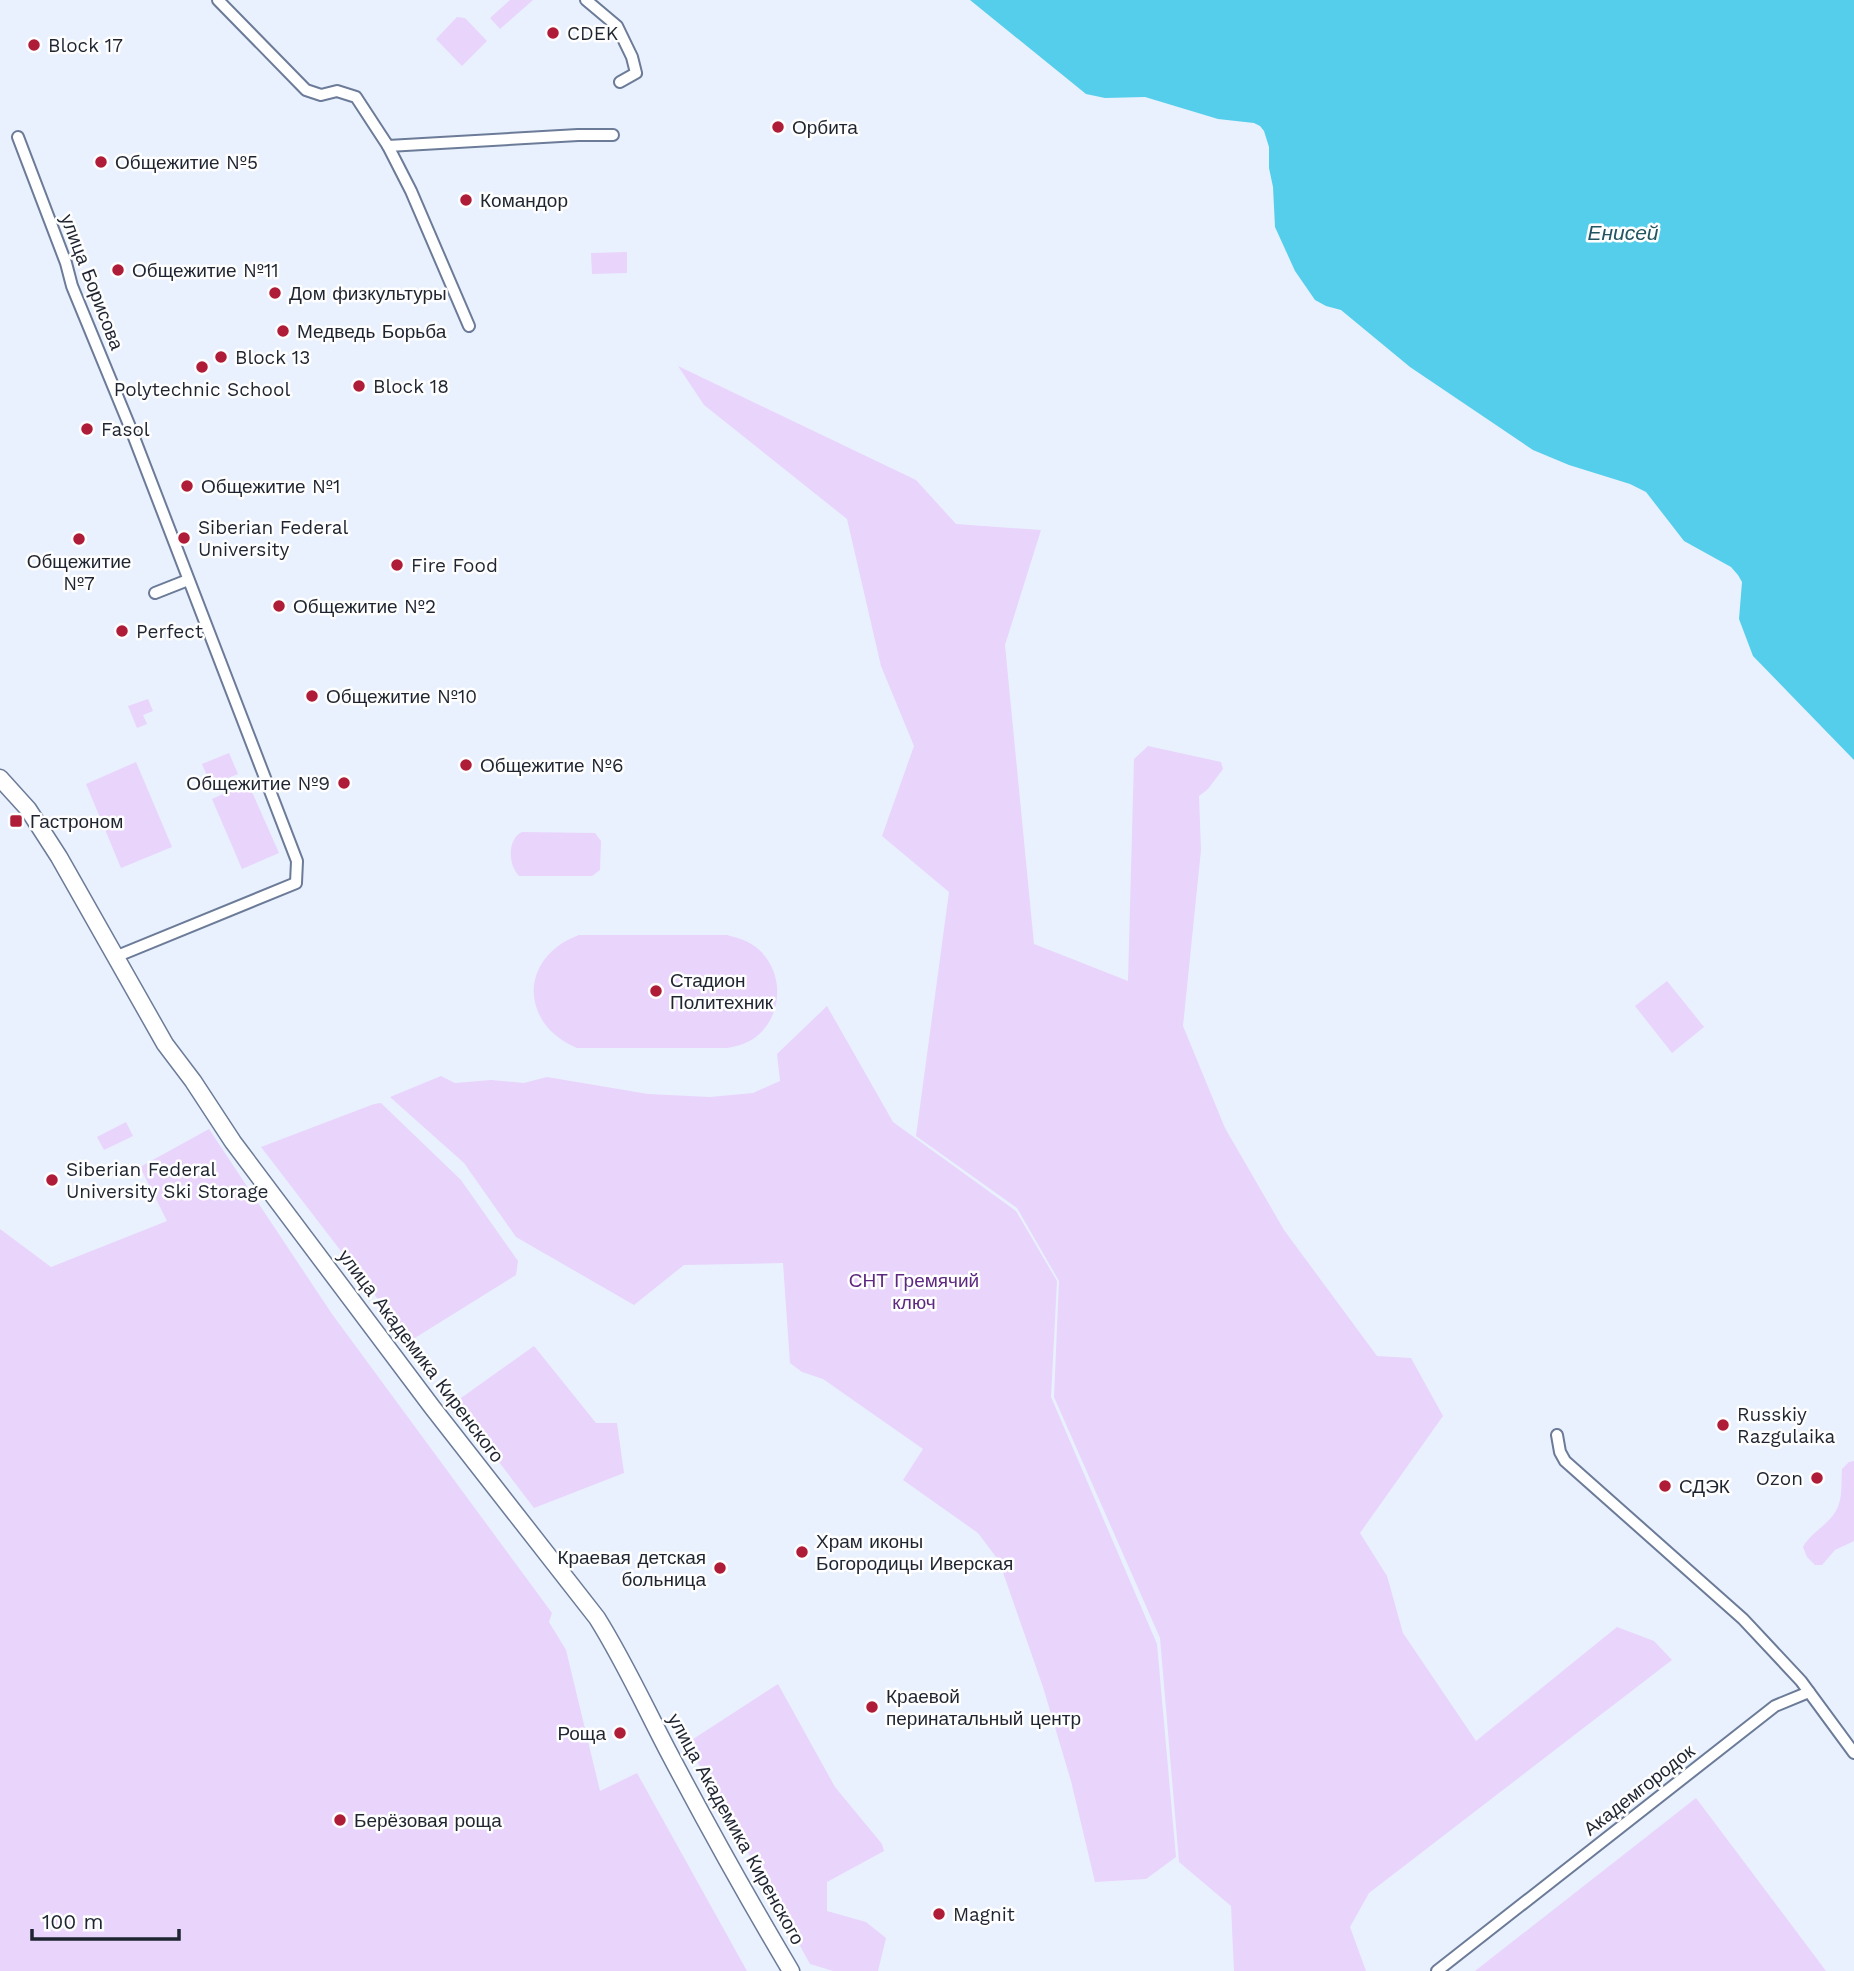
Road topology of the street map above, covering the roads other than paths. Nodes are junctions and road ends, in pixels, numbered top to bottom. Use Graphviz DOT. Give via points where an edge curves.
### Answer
graph roads {
  1 [pos="218,0"];
  2 [pos="586,0"];
  3 [pos="620,82"];
  4 [pos="613,135"];
  5 [pos="18,137"];
  6 [pos="388,146"];
  7 [pos="469,326"];
  8 [pos="188,580"];
  9 [pos="155,593"];
  10 [pos="0,778"];
  11 [pos="115,957"];
  12 [pos="1557,1435"];
  13 [pos="1809,1692"];
  14 [pos="1854,1753"];
  15 [pos="790,1971"];
  16 [pos="1437,1971"];
  1 -- 6 [label="street" via="306,90 356,97"];
  2 -- 3 [label="street" via="617,26 632,57 636,73"];
  4 -- 6 [label="street"];
  5 -- 8 [label="street, улица Борисова"];
  6 -- 7 [label="street"];
  8 -- 9 [label="street"];
  8 -- 11 [label="street" via="296,861 296,883"];
  10 -- 11 [label="main road, улица Академика Киренского" via="28,809 59,857"];
  11 -- 15 [label="main road, улица Академика Киренского" via="165,1044 233,1142 597,1618"];
  12 -- 13 [label="street" via="1565,1461 1743,1619"];
  13 -- 14 [label="street"];
  13 -- 16 [label="street, Академгородок" via="1775,1706"];
}
